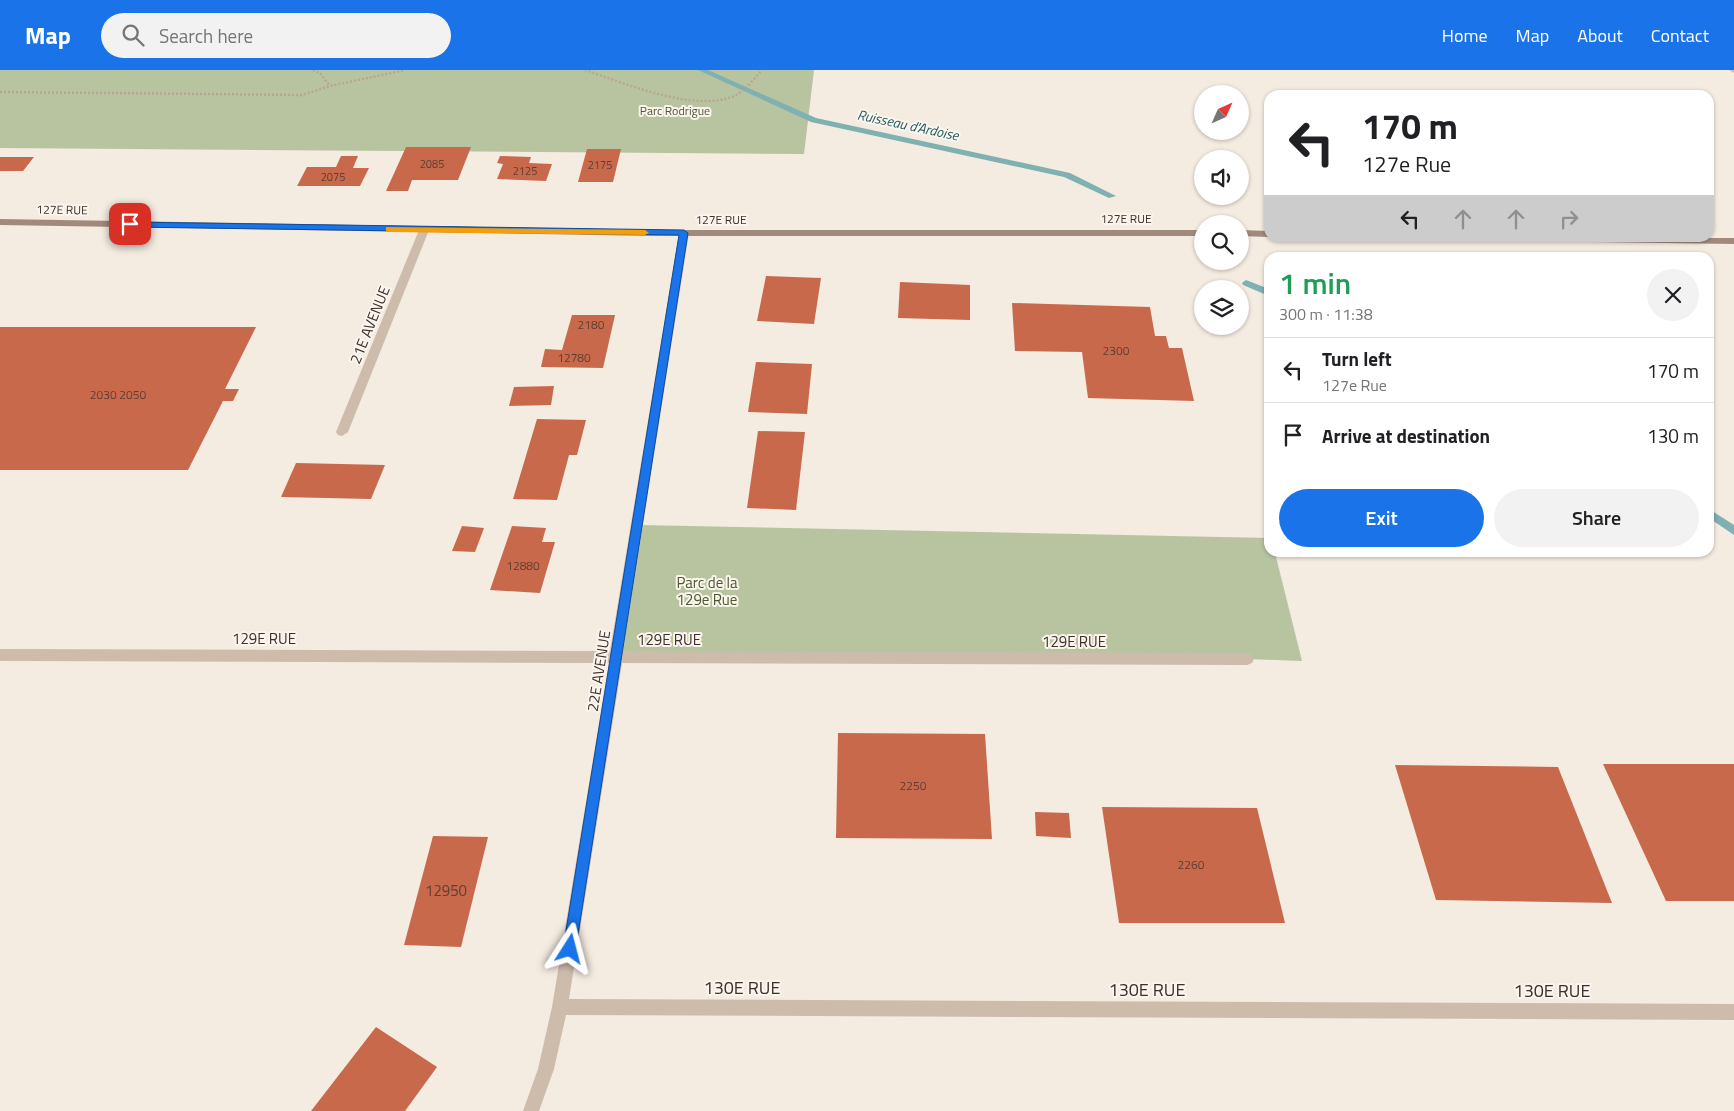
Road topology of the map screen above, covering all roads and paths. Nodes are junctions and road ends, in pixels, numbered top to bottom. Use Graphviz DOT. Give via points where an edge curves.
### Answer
graph roads {
  1 [pos="313,70"];
  2 [pos="405,70"];
  3 [pos="585,70"];
  4 [pos="762,70"];
  5 [pos="330,86"];
  6 [pos="0,92"];
  7 [pos="0,222"];
  8 [pos="424,230"];
  9 [pos="1194,232"];
  10 [pos="684,233"];
  11 [pos="1249,233"];
  12 [pos="1264,234"];
  13 [pos="1714,241"];
  14 [pos="1734,241"];
  15 [pos="342,432"];
  16 [pos="0,656"];
  17 [pos="618,656"];
  18 [pos="1247,658"];
  19 [pos="560,1008"];
  20 [pos="1734,1012"];
  21 [pos="531,1111"];
  1 -- 5 [label="path" via="320,73"];
  2 -- 5 [label="path"];
  3 -- 4 [label="path" via="668,95 714,102 736,96"];
  5 -- 6 [label="path" via="302,95"];
  7 -- 8 [label="street, 127E RUE"];
  8 -- 10 [label="street, 127E RUE"];
  8 -- 15 [label="street, 21E AVENUE"];
  9 -- 10 [label="street, 127E RUE"];
  10 -- 17 [label="street, 22E AVENUE"];
  11 -- 12 [label="street"];
  13 -- 14 [label="street"];
  16 -- 17 [label="street, 129E RUE"];
  17 -- 18 [label="street, 129E RUE"];
  17 -- 19 [label="street, 22E AVENUE"];
  19 -- 20 [label="street, 130E RUE"];
  19 -- 21 [label="street, 22E AVENUE" via="546,1069"];
}
